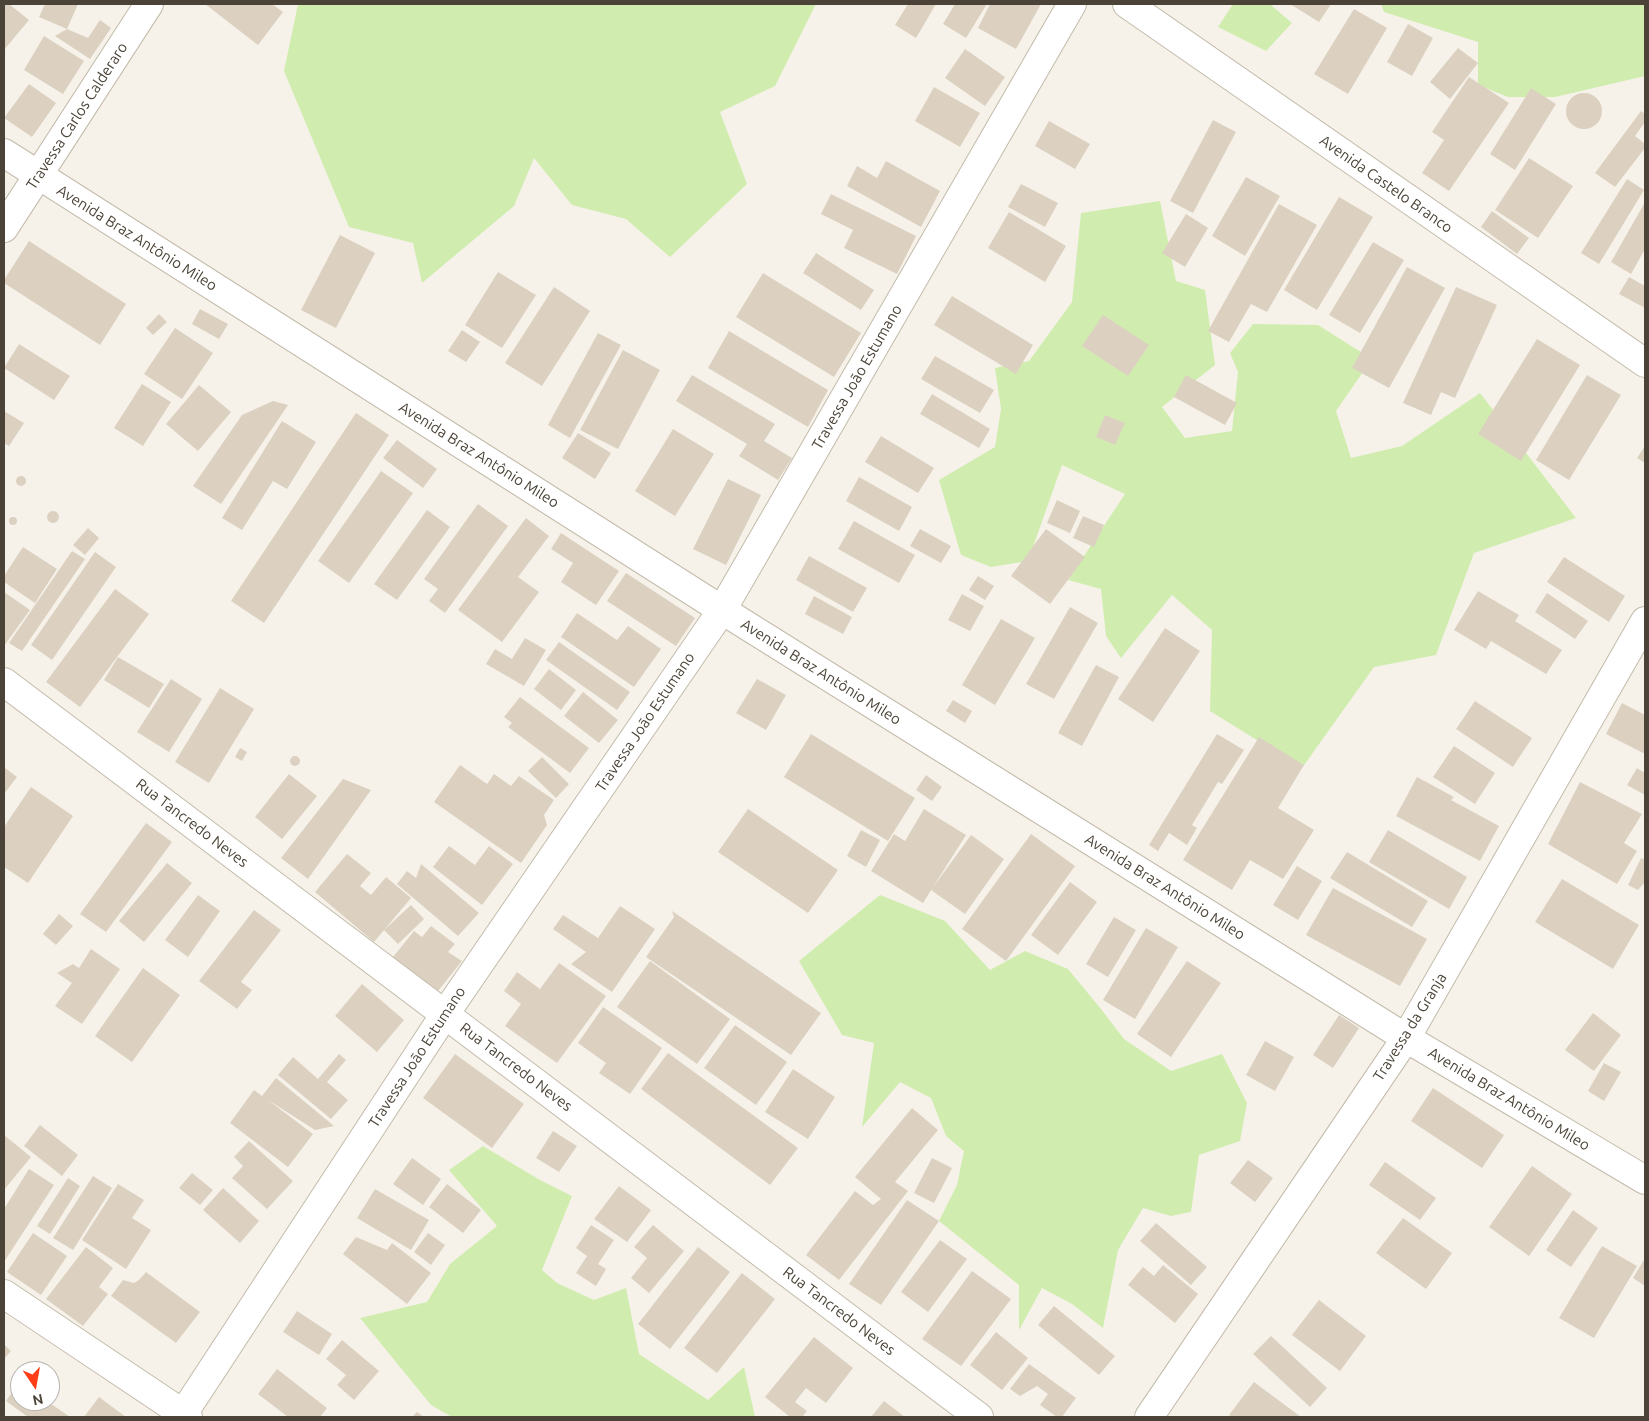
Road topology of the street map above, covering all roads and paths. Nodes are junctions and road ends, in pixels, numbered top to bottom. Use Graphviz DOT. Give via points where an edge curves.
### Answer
graph roads {
  1 [pos="149,4"];
  2 [pos="1072,4"];
  3 [pos="1127,4"];
  4 [pos="4,153"];
  5 [pos="39,175"];
  6 [pos="4,228"];
  7 [pos="1645,363"];
  8 [pos="722,610"];
  9 [pos="1645,621"];
  10 [pos="4,682"];
  11 [pos="445,1014"];
  12 [pos="1406,1038"];
  13 [pos="1645,1180"];
  14 [pos="4,1294"];
  15 [pos="184,1416"];
  16 [pos="979,1417"];
  17 [pos="1149,1417"];
  1 -- 5 [label="street, Travessa Carlos Calderaro"];
  2 -- 8 [label="street, Travessa João Estumano"];
  3 -- 7 [label="street, Avenida Castelo Branco"];
  4 -- 5 [label="street, Avenida Braz Antônio Mileo"];
  5 -- 6 [label="street, Travessa Carlos Calderaro"];
  5 -- 8 [label="street, Avenida Braz Antônio Mileo"];
  8 -- 11 [label="street, Travessa João Estumano"];
  8 -- 12 [label="street, Avenida Braz Antônio Mileo"];
  9 -- 12 [label="street, Travessa da Granja"];
  10 -- 11 [label="street, Rua Tancredo Neves"];
  11 -- 15 [label="street, Travessa João Estumano"];
  11 -- 16 [label="street, Rua Tancredo Neves"];
  12 -- 13 [label="street, Avenida Braz Antônio Mileo"];
  12 -- 17 [label="street, Travessa da Granja"];
  14 -- 15 [label="street"];
}
